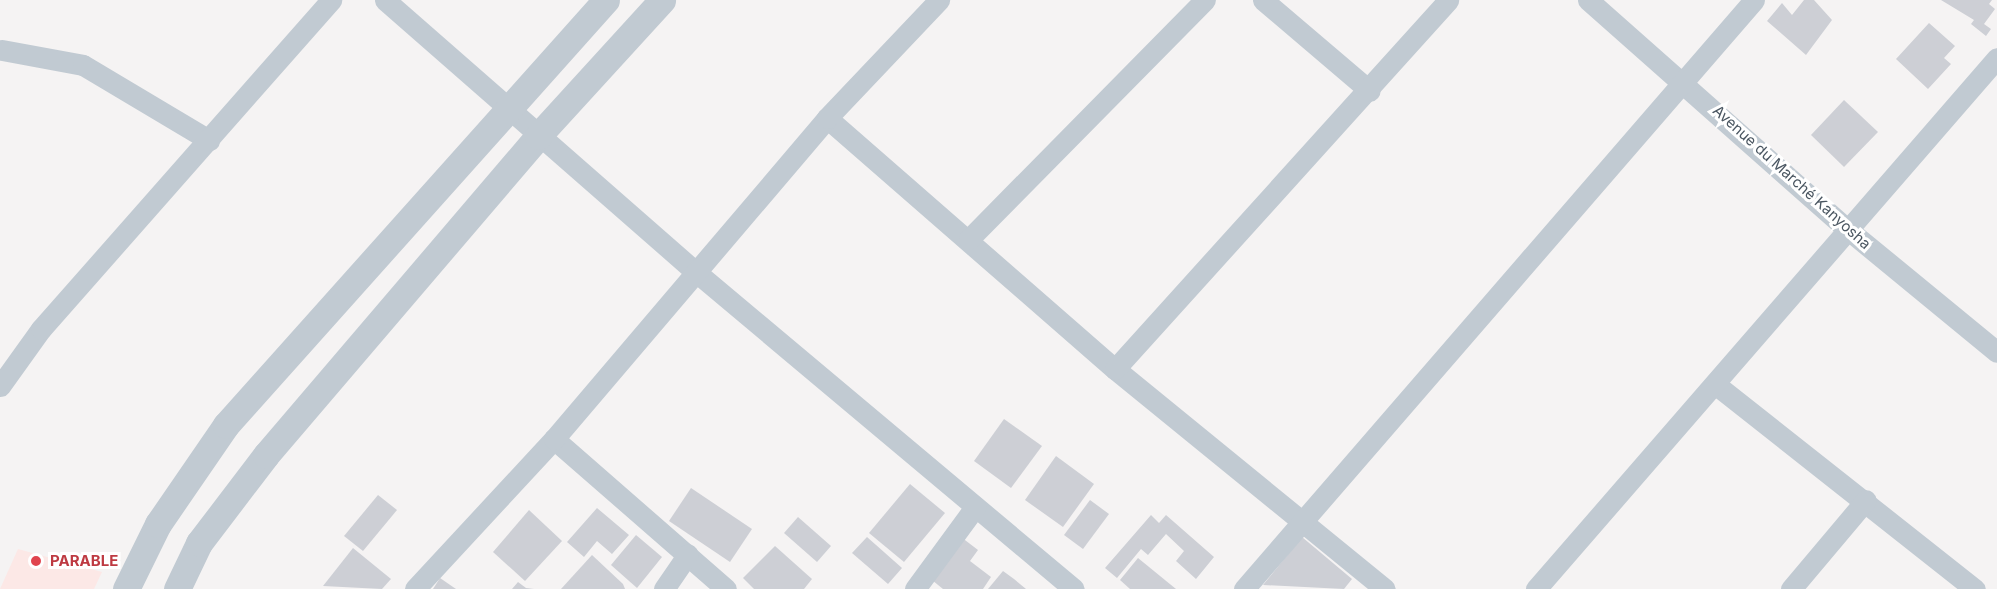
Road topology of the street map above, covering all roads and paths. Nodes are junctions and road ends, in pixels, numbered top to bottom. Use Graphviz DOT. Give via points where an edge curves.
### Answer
graph roads {
  1 [pos="331,0"];
  2 [pos="385,0"];
  3 [pos="606,0"];
  4 [pos="662,0"];
  5 [pos="939,0"];
  6 [pos="1205,0"];
  7 [pos="1263,0"];
  8 [pos="1448,0"];
  9 [pos="1588,0"];
  10 [pos="1754,0"];
  11 [pos="2,50"];
  12 [pos="1997,59"];
  13 [pos="1686,82"];
  14 [pos="1370,90"];
  15 [pos="508,109"];
  16 [pos="826,118"];
  17 [pos="538,136"];
  18 [pos="209,140"];
  19 [pos="1846,228"];
  20 [pos="969,238"];
  21 [pos="696,272"];
  22 [pos="1997,352"];
  23 [pos="1115,369"];
  24 [pos="1715,384"];
  25 [pos="0,386"];
  26 [pos="554,439"];
  27 [pos="1866,500"];
  28 [pos="975,507"];
  29 [pos="1302,521"];
  30 [pos="688,554"];
  31 [pos="126,589"];
  32 [pos="177,589"];
  33 [pos="415,589"];
  34 [pos="664,589"];
  35 [pos="726,589"];
  36 [pos="915,589"];
  37 [pos="1074,589"];
  38 [pos="1244,589"];
  39 [pos="1385,589"];
  40 [pos="1536,589"];
  41 [pos="1791,589"];
  42 [pos="1975,589"];
  1 -- 18 [label="street"];
  2 -- 15 [label="street"];
  3 -- 15 [label="street"];
  4 -- 17 [label="street"];
  5 -- 16 [label="street"];
  6 -- 20 [label="street"];
  7 -- 14 [label="street"];
  8 -- 14 [label="street"];
  9 -- 13 [label="street, Avenue du Marché Kanyosha"];
  10 -- 13 [label="street"];
  11 -- 18 [label="street" via="83,64"];
  12 -- 19 [label="street"];
  13 -- 19 [label="street, Avenue du Marché Kanyosha"];
  13 -- 29 [label="street"];
  14 -- 23 [label="street"];
  15 -- 17 [label="street"];
  15 -- 31 [label="street" via="226,425 158,524"];
  16 -- 20 [label="street"];
  16 -- 21 [label="street"];
  17 -- 21 [label="street"];
  17 -- 32 [label="street" via="266,455 199,543"];
  18 -- 25 [label="street" via="41,329"];
  19 -- 22 [label="street, Avenue du Marché Kanyosha"];
  19 -- 24 [label="street"];
  20 -- 23 [label="street"];
  21 -- 26 [label="street"];
  21 -- 28 [label="street"];
  23 -- 29 [label="street"];
  24 -- 27 [label="street"];
  24 -- 40 [label="street"];
  26 -- 30 [label="street"];
  26 -- 33 [label="street"];
  27 -- 41 [label="street"];
  27 -- 42 [label="street"];
  28 -- 36 [label="street"];
  28 -- 37 [label="street"];
  29 -- 38 [label="street"];
  29 -- 39 [label="street"];
  30 -- 34 [label="street"];
  30 -- 35 [label="street"];
}
